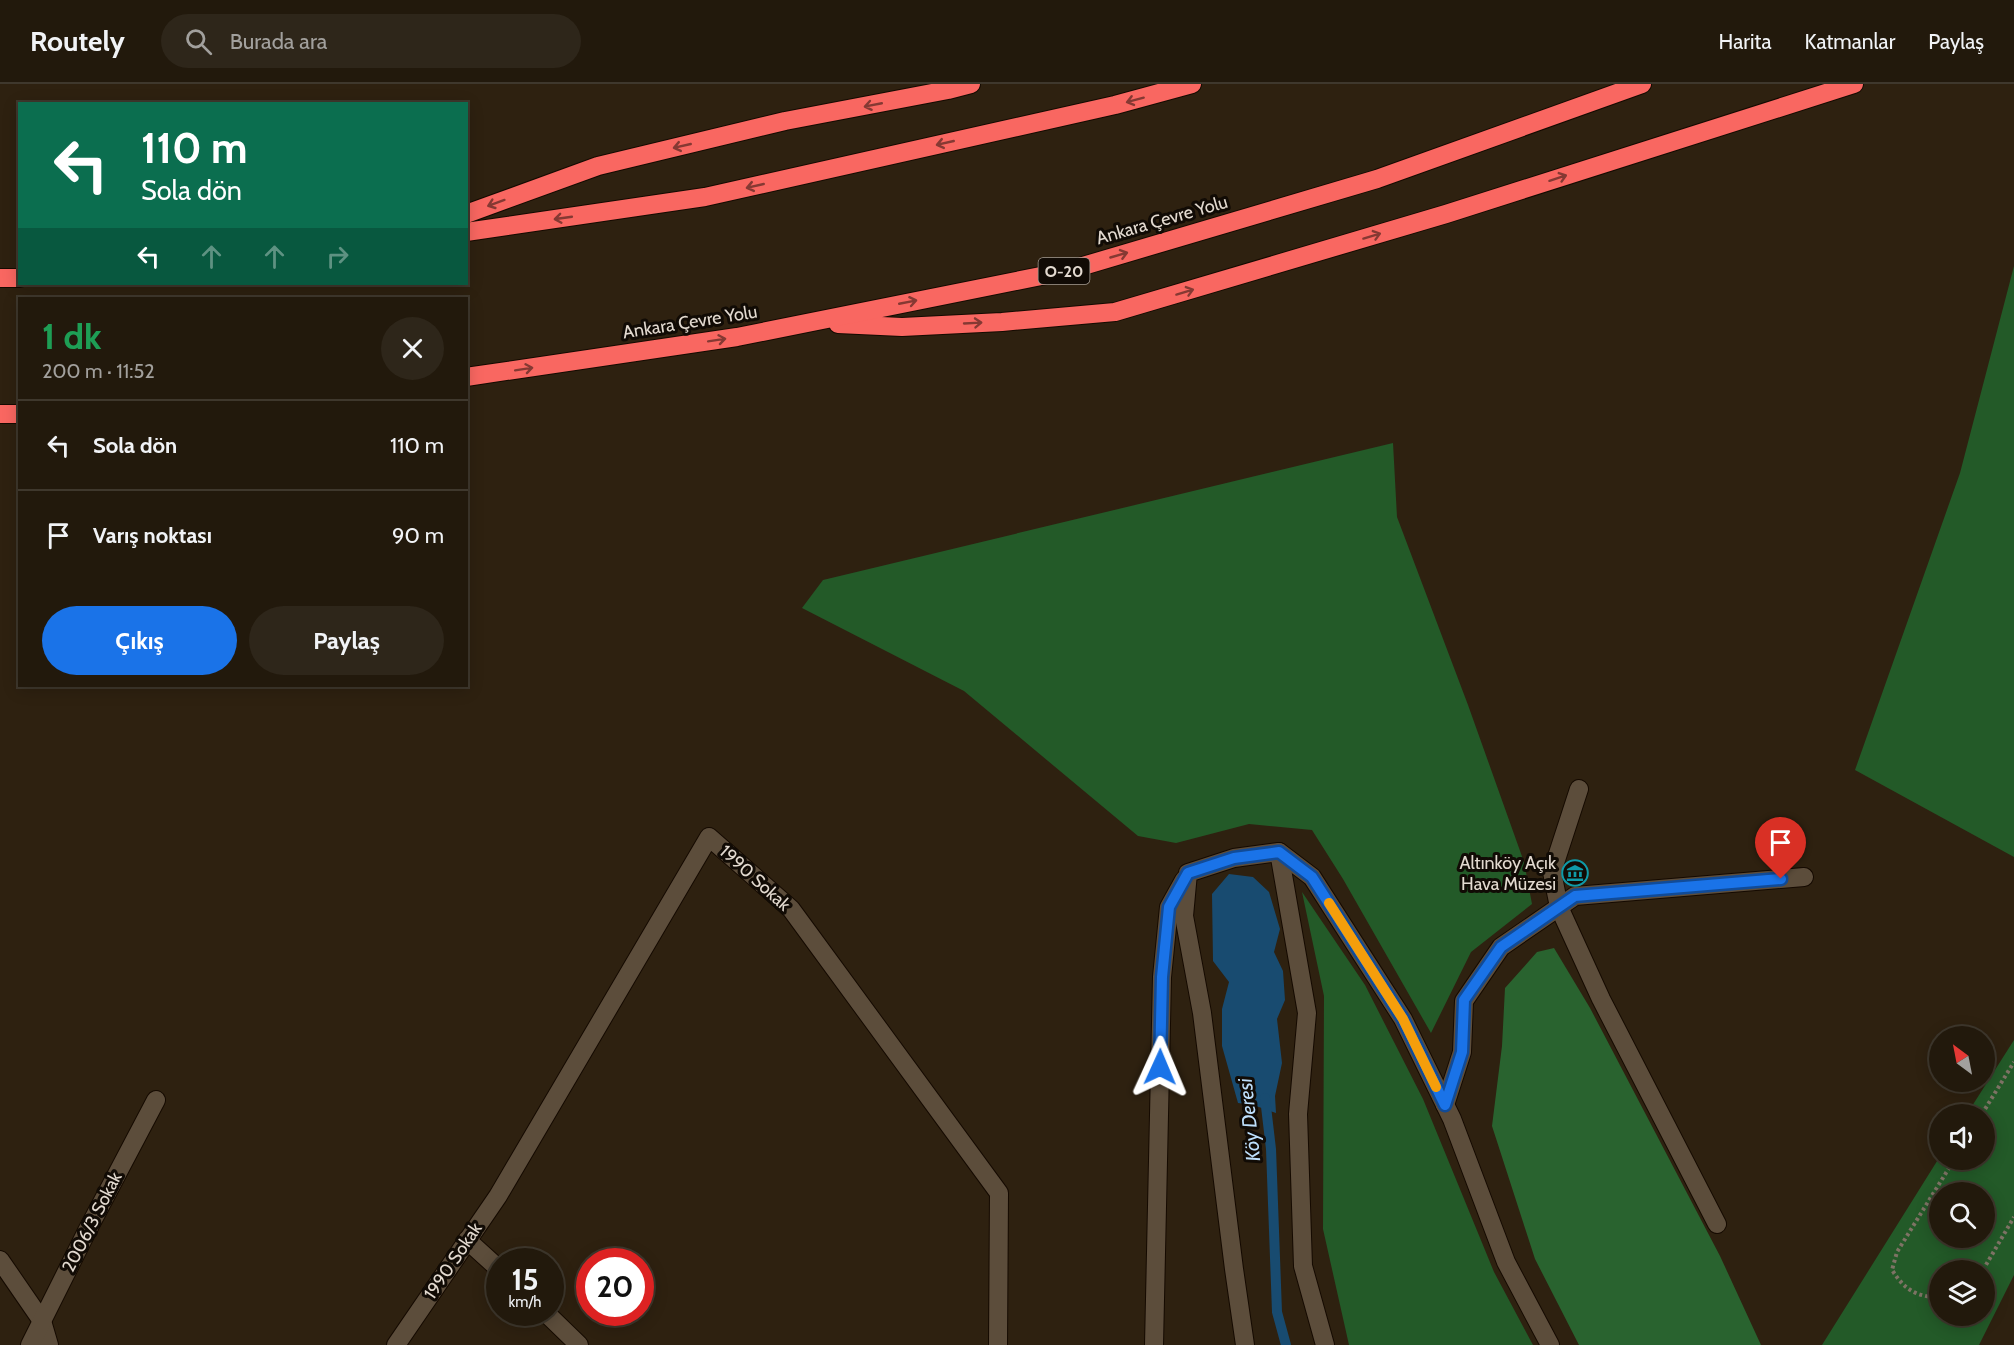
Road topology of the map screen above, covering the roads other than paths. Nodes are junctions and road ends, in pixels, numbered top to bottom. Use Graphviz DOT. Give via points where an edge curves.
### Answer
graph roads {
  1 [pos="971,84"];
  2 [pos="1192,84"];
  3 [pos="1642,84"];
  4 [pos="1854,84"];
  5 [pos="468,213"];
  6 [pos="468,232"];
  7 [pos="0,278"];
  8 [pos="18,278"];
  9 [pos="810,322"];
  10 [pos="468,377"];
  11 [pos="0,414"];
  12 [pos="18,414"];
  13 [pos="1579,789"];
  14 [pos="1279,852"];
  15 [pos="1188,873"];
  16 [pos="1804,877"];
  17 [pos="1559,908"];
  18 [pos="156,1100"];
  19 [pos="1445,1105"];
  20 [pos="1718,1224"];
  21 [pos="467,1240"];
  22 [pos="486,1257"];
  23 [pos="0,1260"];
  24 [pos="42,1321"];
  25 [pos="559,1326"];
  26 [pos="30,1345"];
  27 [pos="49,1345"];
  28 [pos="396,1345"];
  29 [pos="579,1345"];
  30 [pos="998,1345"];
  31 [pos="1154,1345"];
  32 [pos="1245,1345"];
  33 [pos="1325,1345"];
  34 [pos="1550,1345"];
  1 -- 5 [label="highway, one-way" via="785,121 598,166"];
  2 -- 6 [label="highway, one-way" via="1115,105 705,197"];
  9 -- 3 [label="highway, Ankara Çevre Yolu / O-20, one-way" via="1066,270 1377,178"];
  9 -- 4 [label="highway, one-way" via="902,327 1115,312 1446,214"];
  7 -- 8 [label="highway"];
  10 -- 9 [label="highway, Ankara Çevre Yolu / O-20, one-way" via="737,337"];
  11 -- 12 [label="highway"];
  13 -- 17 [label="street" via="1552,872"];
  14 -- 15 [label="street" via="1234,858"];
  14 -- 19 [label="street" via="1312,877 1403,1019"];
  14 -- 33 [label="street" via="1308,1013 1298,1114 1303,1266"];
  15 -- 31 [label="street" via="1169,907 1162,977"];
  15 -- 32 [label="street" via="1184,916 1202,1013"];
  16 -- 17 [label="street" via="1575,896"];
  17 -- 19 [label="street" via="1501,947 1464,1000 1462,1052"];
  17 -- 20 [label="street" via="1600,999"];
  18 -- 24 [label="street, 2006/3 Sokak"];
  19 -- 34 [label="street" via="1506,1262"];
  21 -- 22 [label="street"];
  21 -- 28 [label="street, 1990 Sokak"];
  21 -- 30 [label="street, 1990 Sokak" via="498,1196 709,837 791,909 999,1193"];
  23 -- 24 [label="street"];
  24 -- 26 [label="street, 2006/3 Sokak"];
  24 -- 27 [label="street"];
  25 -- 29 [label="street"];
}
